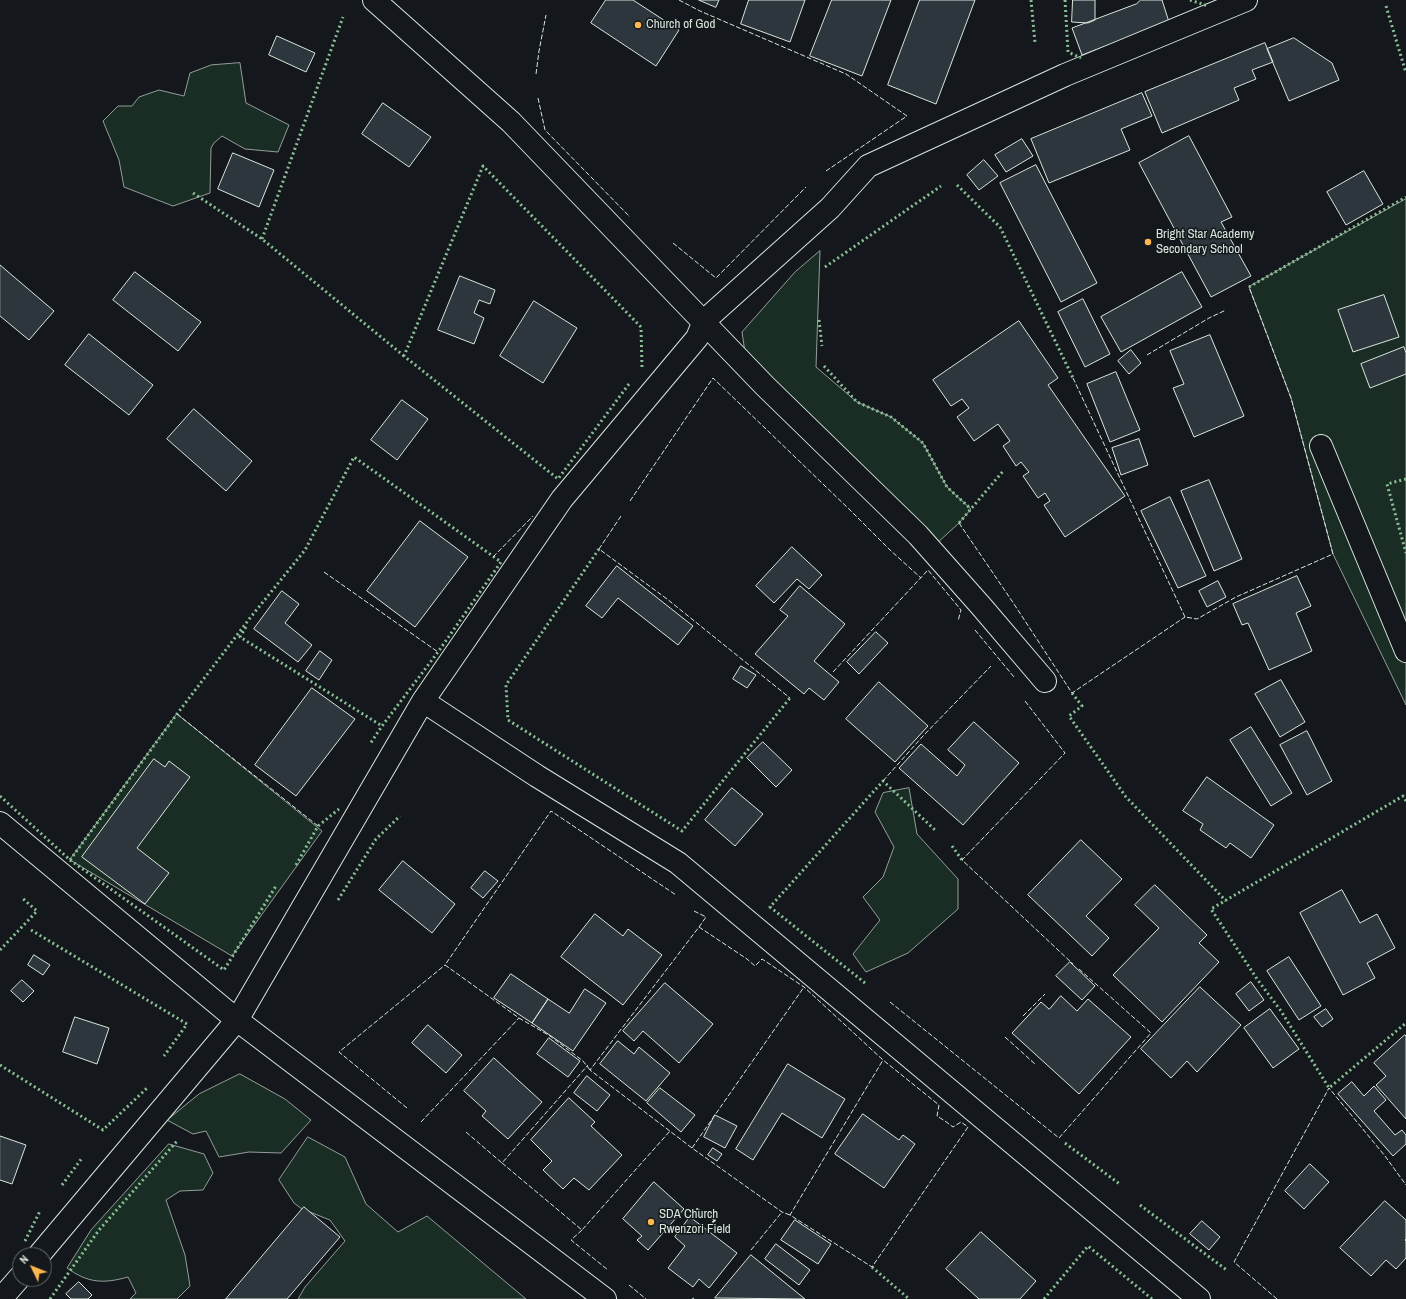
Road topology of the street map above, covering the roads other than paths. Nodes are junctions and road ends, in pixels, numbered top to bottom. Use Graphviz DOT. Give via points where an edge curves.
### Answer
graph roads {
  1 [pos="374,0"];
  2 [pos="1246,0"];
  3 [pos="704,321"];
  4 [pos="1321,446"];
  5 [pos="1406,651"];
  6 [pos="1045,681"];
  7 [pos="423,701"];
  8 [pos="0,823"];
  9 [pos="237,1020"];
  10 [pos="46,1247"];
  11 [pos="12,1286"];
  12 [pos="1,1299"];
  13 [pos="605,1299"];
  14 [pos="1199,1299"];
  1 -- 3 [label="street" via="511,122"];
  2 -- 3 [label="street" via="1065,75 868,166 830,208"];
  3 -- 6 [label="street" via="765,386 918,535"];
  3 -- 7 [label="street" via="697,338 562,499"];
  4 -- 5 [label="street"];
  7 -- 9 [label="street"];
  7 -- 14 [label="street" via="537,776 678,863"];
  8 -- 9 [label="street"];
  9 -- 10 [label="street"];
  9 -- 13 [label="street"];
  11 -- 12 [label="street"];
}
